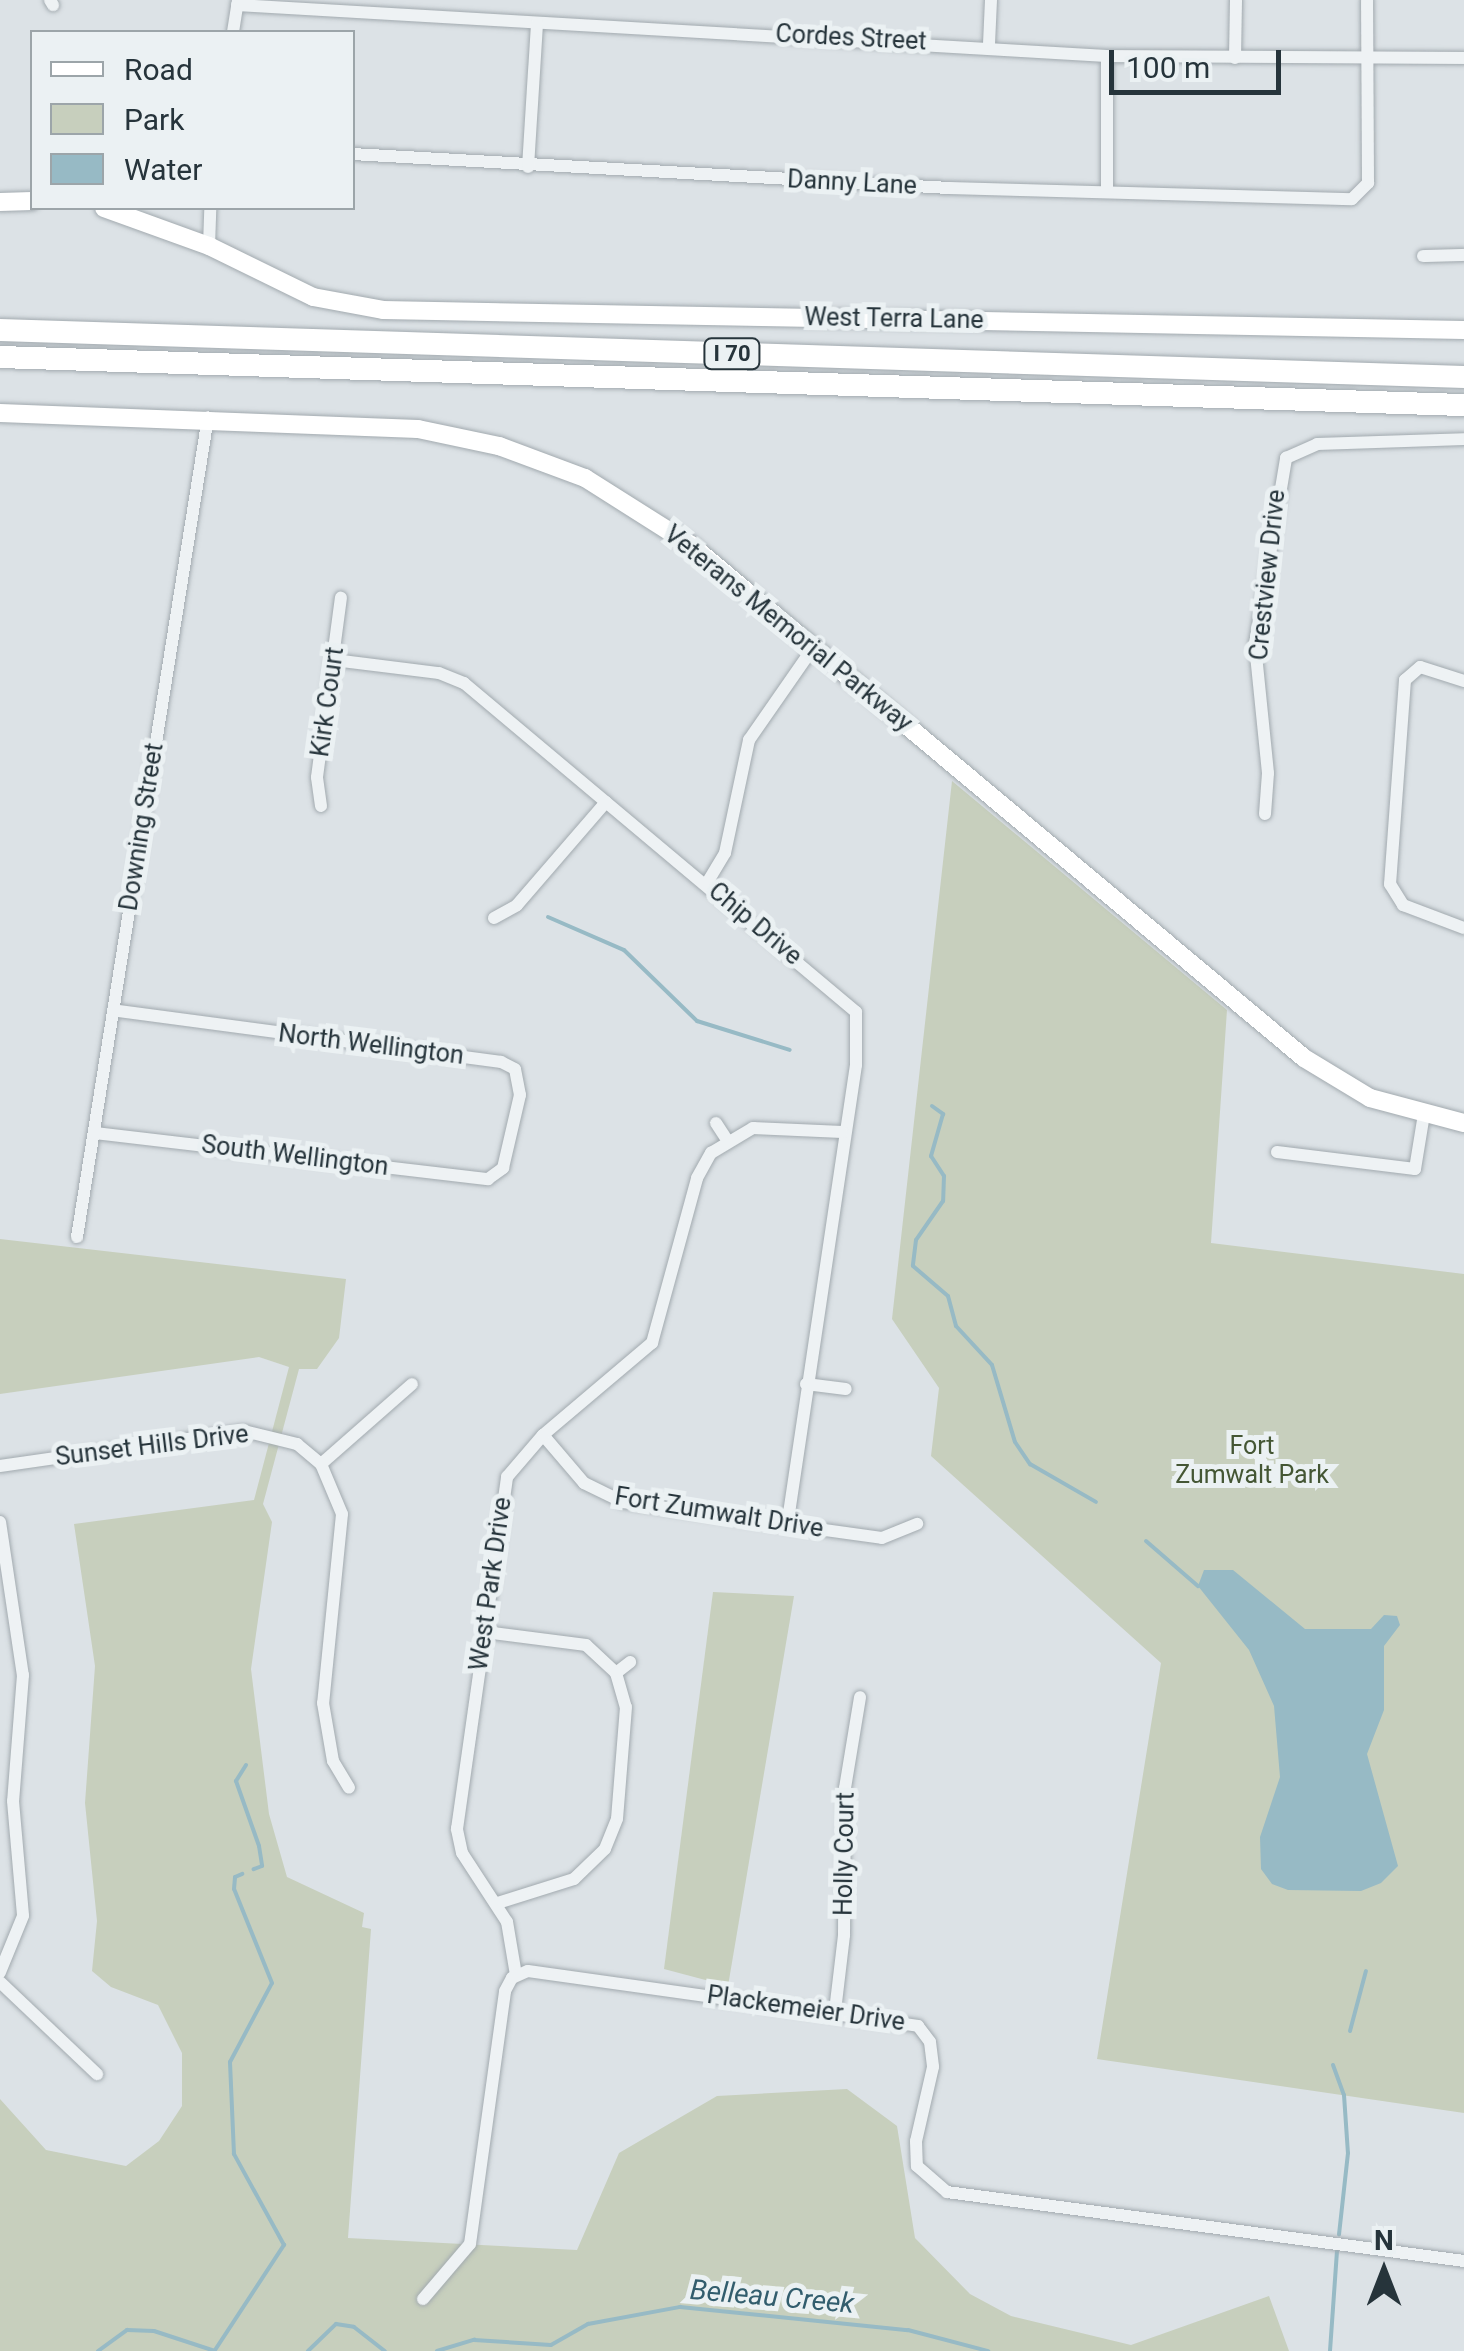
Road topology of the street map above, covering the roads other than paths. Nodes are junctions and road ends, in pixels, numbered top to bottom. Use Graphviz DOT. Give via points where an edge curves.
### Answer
graph roads {
  1 [pos="991,0"];
  2 [pos="1236,0"];
  3 [pos="1368,0"];
  4 [pos="238,3"];
  5 [pos="536,23"];
  6 [pos="232,30"];
  7 [pos="989,44"];
  8 [pos="1107,56"];
  9 [pos="1235,58"];
  10 [pos="1368,58"];
  11 [pos="1464,58"];
  12 [pos="355,154"];
  13 [pos="528,166"];
  14 [pos="1107,190"];
  15 [pos="30,201"];
  16 [pos="0,202"];
  17 [pos="110,210"];
  18 [pos="210,210"];
  19 [pos="209,246"];
  20 [pos="1464,255"];
  21 [pos="1423,256"];
  22 [pos="0,330"];
  23 [pos="1464,330"];
  24 [pos="0,357"];
  25 [pos="1464,377"];
  26 [pos="1432,404"];
  27 [pos="1464,405"];
  28 [pos="0,413"];
  29 [pos="1464,416"];
  30 [pos="208,417"];
  31 [pos="1464,439"];
  32 [pos="342,598"];
  33 [pos="813,648"];
  34 [pos="334,660"];
  35 [pos="1464,681"];
  36 [pos="606,802"];
  37 [pos="321,806"];
  38 [pos="1265,814"];
  39 [pos="707,883"];
  40 [pos="494,918"];
  41 [pos="1464,928"];
  42 [pos="113,1010"];
  43 [pos="1424,1114"];
  44 [pos="716,1123"];
  45 [pos="1464,1123"];
  46 [pos="842,1132"];
  47 [pos="95,1133"];
  48 [pos="727,1140"];
  49 [pos="1277,1152"];
  50 [pos="496,1177"];
  51 [pos="76,1237"];
  52 [pos="412,1384"];
  53 [pos="806,1384"];
  54 [pos="846,1389"];
  55 [pos="543,1435"];
  56 [pos="321,1464"];
  57 [pos="0,1466"];
  58 [pos="0,1522"];
  59 [pos="916,1524"];
  60 [pos="787,1525"];
  61 [pos="485,1632"];
  62 [pos="630,1662"];
  63 [pos="616,1673"];
  64 [pos="860,1697"];
  65 [pos="349,1788"];
  66 [pos="498,1903"];
  67 [pos="0,1972"];
  68 [pos="516,1974"];
  69 [pos="0,1982"];
  70 [pos="834,2011"];
  71 [pos="97,2074"];
  72 [pos="1464,2261"];
  73 [pos="422,2299"];
  1 -- 7 [label="street"];
  2 -- 9 [label="street"];
  3 -- 10 [label="street"];
  4 -- 5 [label="street, Cordes Street"];
  4 -- 6 [label="street"];
  5 -- 7 [label="street, Cordes Street"];
  5 -- 13 [label="street"];
  7 -- 8 [label="street, Cordes Street"];
  8 -- 9 [label="street, Cordes Street"];
  8 -- 14 [label="street"];
  9 -- 10 [label="street, Cordes Street"];
  10 -- 11 [label="street, Cordes Street"];
  10 -- 14 [label="street, Danny Lane" via="1368,183 1352,199"];
  12 -- 13 [label="street, Danny Lane"];
  13 -- 14 [label="street, Danny Lane"];
  15 -- 16 [label="street"];
  17 -- 19 [label="street, West Terra Lane"];
  18 -- 19 [label="street"];
  19 -- 23 [label="street, West Terra Lane" via="313,296 383,310"];
  20 -- 21 [label="street"];
  22 -- 25 [label="highway, I 70"];
  24 -- 26 [label="highway, I 70"];
  26 -- 27 [label="highway, I 70"];
  26 -- 29 [label="highway"];
  28 -- 30 [label="street, Veterans Memorial Parkway"];
  30 -- 33 [label="street, Veterans Memorial Parkway" via="418,429 529,455 585,478 682,538"];
  30 -- 42 [label="street, Downing Street"];
  31 -- 38 [label="street, Crestview Drive" via="1316,444 1286,458 1255,644 1268,774"];
  32 -- 34 [label="street, Kirk Court"];
  33 -- 39 [label="street" via="749,740 725,853"];
  33 -- 43 [label="street, Veterans Memorial Parkway" via="1304,1058 1370,1098"];
  34 -- 36 [label="street, Chip Drive" via="439,673 464,683"];
  34 -- 37 [label="street, Kirk Court" via="317,778"];
  35 -- 41 [label="street" via="1420,667 1405,680 1390,884 1403,906"];
  36 -- 39 [label="street, Chip Drive"];
  36 -- 40 [label="street" via="518,905"];
  39 -- 46 [label="street, Chip Drive" via="856,1012 856,1065"];
  42 -- 47 [label="street, Downing Street"];
  42 -- 50 [label="street, North Wellington" via="501,1062 515,1069 520,1095"];
  43 -- 45 [label="street, Veterans Memorial Parkway"];
  43 -- 49 [label="street" via="1415,1169"];
  44 -- 48 [label="street"];
  46 -- 48 [label="street" via="772,1125"];
  46 -- 53 [label="street, Chip Drive"];
  47 -- 50 [label="street, South Wellington"];
  47 -- 51 [label="street, Downing Street"];
  48 -- 55 [label="street, West Park Drive" via="698,1178 652,1343"];
  52 -- 56 [label="street"];
  53 -- 54 [label="street"];
  53 -- 60 [label="street, Chip Drive"];
  55 -- 60 [label="street, Fort Zumwalt Drive" via="578,1478 615,1500"];
  55 -- 61 [label="street, West Park Drive" via="517,1462 503,1491"];
  56 -- 57 [label="street, Sunset Hills Drive" via="297,1444 244,1430"];
  56 -- 65 [label="street" via="342,1514 323,1703 333,1760"];
  58 -- 67 [label="street" via="22,1675 13,1801 23,1916"];
  59 -- 60 [label="street, Fort Zumwalt Drive" via="882,1538"];
  61 -- 63 [label="street" via="578,1642"];
  61 -- 66 [label="street, West Park Drive" via="458,1829 468,1865"];
  62 -- 63 [label="street"];
  63 -- 66 [label="street" via="626,1712 611,1837 574,1879"];
  64 -- 70 [label="street, Holly Court" via="845,1788 844,1935"];
  66 -- 68 [label="street, West Park Drive"];
  68 -- 70 [label="street, Plackemeier Drive" via="547,1972"];
  68 -- 73 [label="street" via="505,1991 473,2234 460,2262"];
  69 -- 71 [label="street"];
  70 -- 72 [label="street, Plackemeier Drive" via="909,2022 926,2032 932,2067 916,2156 923,2177 947,2192"];
}
